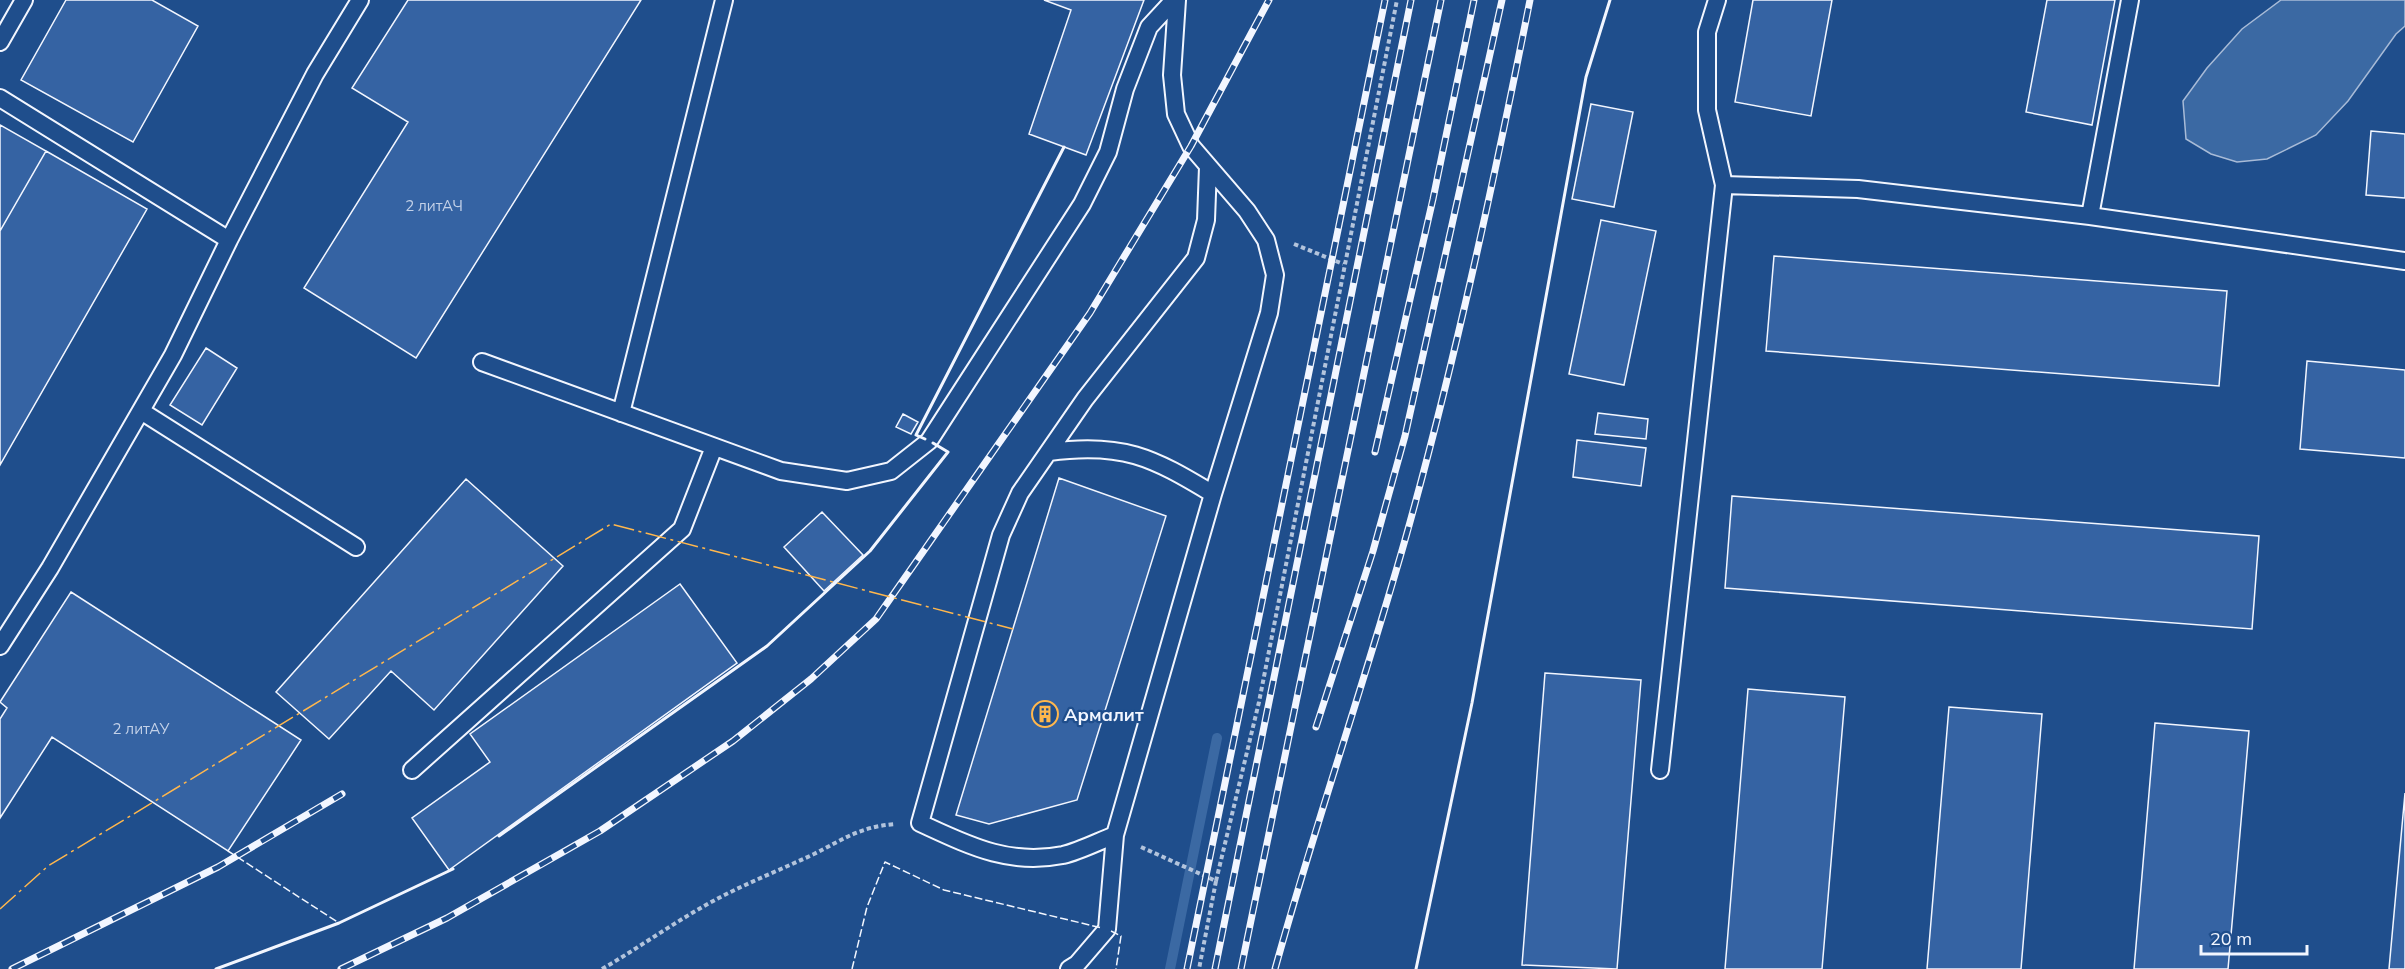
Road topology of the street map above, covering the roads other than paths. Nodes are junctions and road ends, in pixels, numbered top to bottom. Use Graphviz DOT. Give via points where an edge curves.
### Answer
graph roads {
  1 [pos="24,0"];
  2 [pos="360,0"];
  3 [pos="724,0"];
  4 [pos="1176,0"];
  5 [pos="1717,0"];
  6 [pos="2130,0"];
  7 [pos="0,42"];
  8 [pos="0,98"];
  9 [pos="1208,167"];
  10 [pos="1724,185"];
  11 [pos="2090,216"];
  12 [pos="229,240"];
  13 [pos="2405,261"];
  14 [pos="482,362"];
  15 [pos="141,411"];
  16 [pos="621,413"];
  17 [pos="714,447"];
  18 [pos="1049,452"];
  19 [pos="1213,494"];
  20 [pos="356,547"];
  21 [pos="0,645"];
  22 [pos="412,770"];
  23 [pos="1660,770"];
  24 [pos="1115,835"];
  25 [pos="1069,969"];
  1 -- 7 [label="lane"];
  2 -- 12 [label="lane" via="315,74"];
  3 -- 16 [label="lane"];
  4 -- 9 [label="lane" via="1172,75 1176,114 1191,146"];
  4 -- 17 [label="lane" via="1149,27 1125,89 1108,152 1082,204 929,441 891,471 847,481 781,471"];
  5 -- 10 [label="lane" via="1707,32 1707,110"];
  6 -- 11 [label="lane"];
  8 -- 12 [label="lane"];
  9 -- 18 [label="lane" via="1206,220 1196,258 1085,399"];
  9 -- 19 [label="lane" via="1247,211 1266,240 1275,275 1269,313"];
  10 -- 11 [label="lane" via="1858,189"];
  10 -- 23 [label="lane"];
  11 -- 13 [label="lane"];
  12 -- 15 [label="lane"];
  14 -- 16 [label="lane"];
  15 -- 20 [label="lane"];
  15 -- 21 [label="lane" via="50,568"];
  16 -- 17 [label="lane"];
  17 -- 22 [label="lane" via="682,529"];
  18 -- 19 [label="lane" via="1082,448 1126,451 1167,466"];
  18 -- 24 [label="lane" via="1020,493 1001,535 920,823 975,848 1019,859 1064,855"];
  19 -- 24 [label="lane"];
  24 -- 25 [label="lane" via="1107,929"];
}
